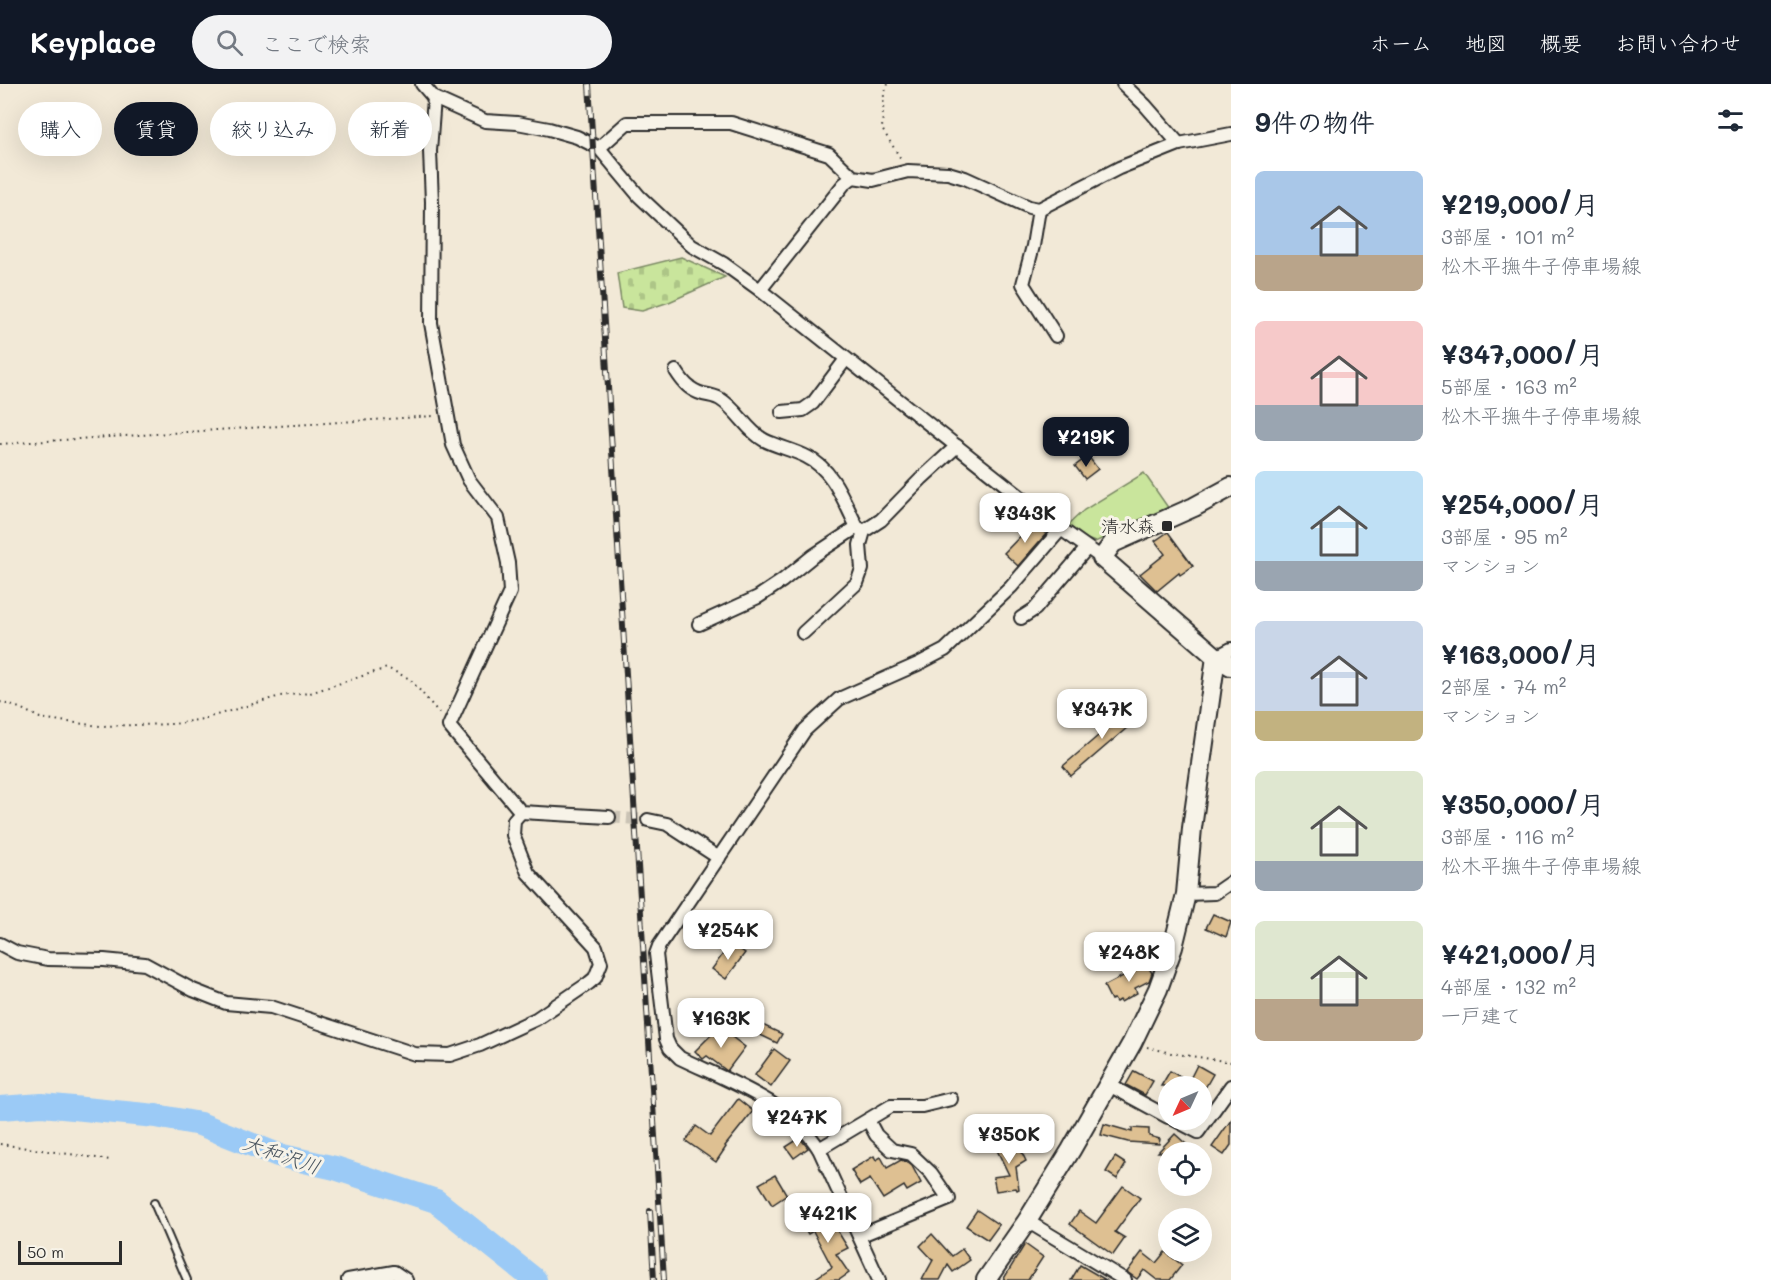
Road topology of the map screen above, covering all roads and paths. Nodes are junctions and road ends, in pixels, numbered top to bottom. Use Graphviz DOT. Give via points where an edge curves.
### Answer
graph roads {
  1 [pos="422,84"];
  2 [pos="888,84"];
  3 [pos="1123,84"];
  4 [pos="434,98"];
  5 [pos="1231,134"];
  6 [pos="1179,144"];
  7 [pos="599,148"];
  8 [pos="908,171"];
  9 [pos="853,177"];
  10 [pos="1039,209"];
  11 [pos="760,290"];
  12 [pos="1056,336"];
  13 [pos="846,359"];
  14 [pos="676,371"];
  15 [pos="782,412"];
  16 [pos="446,415"];
  17 [pos="0,444"];
  18 [pos="957,446"];
  19 [pos="1231,487"];
  20 [pos="860,529"];
  21 [pos="1061,529"];
  22 [pos="1095,553"];
  23 [pos="1021,618"];
  24 [pos="699,624"];
  25 [pos="803,633"];
  26 [pos="1226,657"];
  27 [pos="0,702"];
  28 [pos="449,726"];
  29 [pos="521,812"];
  30 [pos="609,817"];
  31 [pos="648,820"];
  32 [pos="719,858"];
  33 [pos="1231,882"];
  34 [pos="1186,894"];
  35 [pos="0,944"];
  36 [pos="1132,1043"];
  37 [pos="1231,1062"];
  38 [pos="1109,1085"];
  39 [pos="1231,1086"];
  40 [pos="951,1099"];
  41 [pos="1158,1112"];
  42 [pos="1212,1112"];
  43 [pos="868,1120"];
  44 [pos="0,1144"];
  45 [pos="819,1149"];
  46 [pos="110,1160"];
  47 [pos="154,1203"];
  48 [pos="1027,1221"];
  49 [pos="859,1236"];
  50 [pos="988,1279"];
  51 [pos="187,1280"];
  52 [pos="348,1280"];
  53 [pos="406,1280"];
  54 [pos="879,1280"];
  55 [pos="1125,1280"];
  1 -- 4 [label="street"];
  2 -- 8 [label="path" via="882,129"];
  3 -- 6 [label="street"];
  4 -- 7 [label="street" via="485,121 549,129"];
  4 -- 16 [label="street" via="430,151 431,323"];
  5 -- 6 [label="street"];
  6 -- 10 [label="street" via="1119,168"];
  7 -- 9 [label="street" via="627,123 731,123 829,153"];
  7 -- 11 [label="street" via="639,196 692,246"];
  8 -- 9 [label="street" via="873,180"];
  8 -- 10 [label="street" via="948,173"];
  9 -- 11 [label="street"];
  10 -- 12 [label="street" via="1023,284"];
  11 -- 13 [label="street"];
  13 -- 15 [label="street" via="813,403 803,410"];
  13 -- 18 [label="street"];
  14 -- 20 [label="street" via="684,384 733,408 764,440 820,464"];
  16 -- 17 [label="path"];
  16 -- 28 [label="street" via="453,445 469,480 498,518 510,592"];
  18 -- 20 [label="street" via="881,520"];
  18 -- 21 [label="street"];
  19 -- 22 [label="main road"];
  20 -- 24 [label="street" via="813,556 758,597"];
  20 -- 25 [label="street" via="862,569 857,583"];
  21 -- 22 [label="street"];
  21 -- 32 [label="street" via="1011,586 945,650 839,699 805,730"];
  22 -- 23 [label="street"];
  22 -- 26 [label="main road"];
  26 -- 34 [label="main road" via="1192,828"];
  27 -- 28 [label="path" via="40,718 68,722 100,726 174,724 280,696 310,693 387,668 410,679"];
  28 -- 29 [label="street"];
  29 -- 30 [label="street"];
  29 -- 35 [label="street" via="514,820 513,835 528,873 596,947 601,963 595,978 536,1019 450,1055 415,1054 271,1007 225,1003 145,964 48,959 17,953"];
  31 -- 32 [label="street" via="667,824"];
  32 -- 45 [label="street" via="656,954 666,1039 680,1058 794,1118"];
  33 -- 34 [label="street" via="1215,892"];
  34 -- 36 [label="main road" via="1158,989"];
  36 -- 37 [label="path"];
  36 -- 38 [label="main road"];
  38 -- 41 [label="street"];
  38 -- 48 [label="main road"];
  39 -- 42 [label="street"];
  40 -- 43 [label="street" via="922,1106 891,1106"];
  43 -- 45 [label="street"];
  43 -- 49 [label="street" via="876,1135 892,1150 911,1154 931,1173 949,1199"];
  44 -- 46 [label="path"];
  45 -- 49 [label="street"];
  47 -- 51 [label="lane"];
  48 -- 50 [label="main road"];
  48 -- 55 [label="street"];
  49 -- 54 [label="street"];
  52 -- 53 [label="street" via="394,1272"];
}
